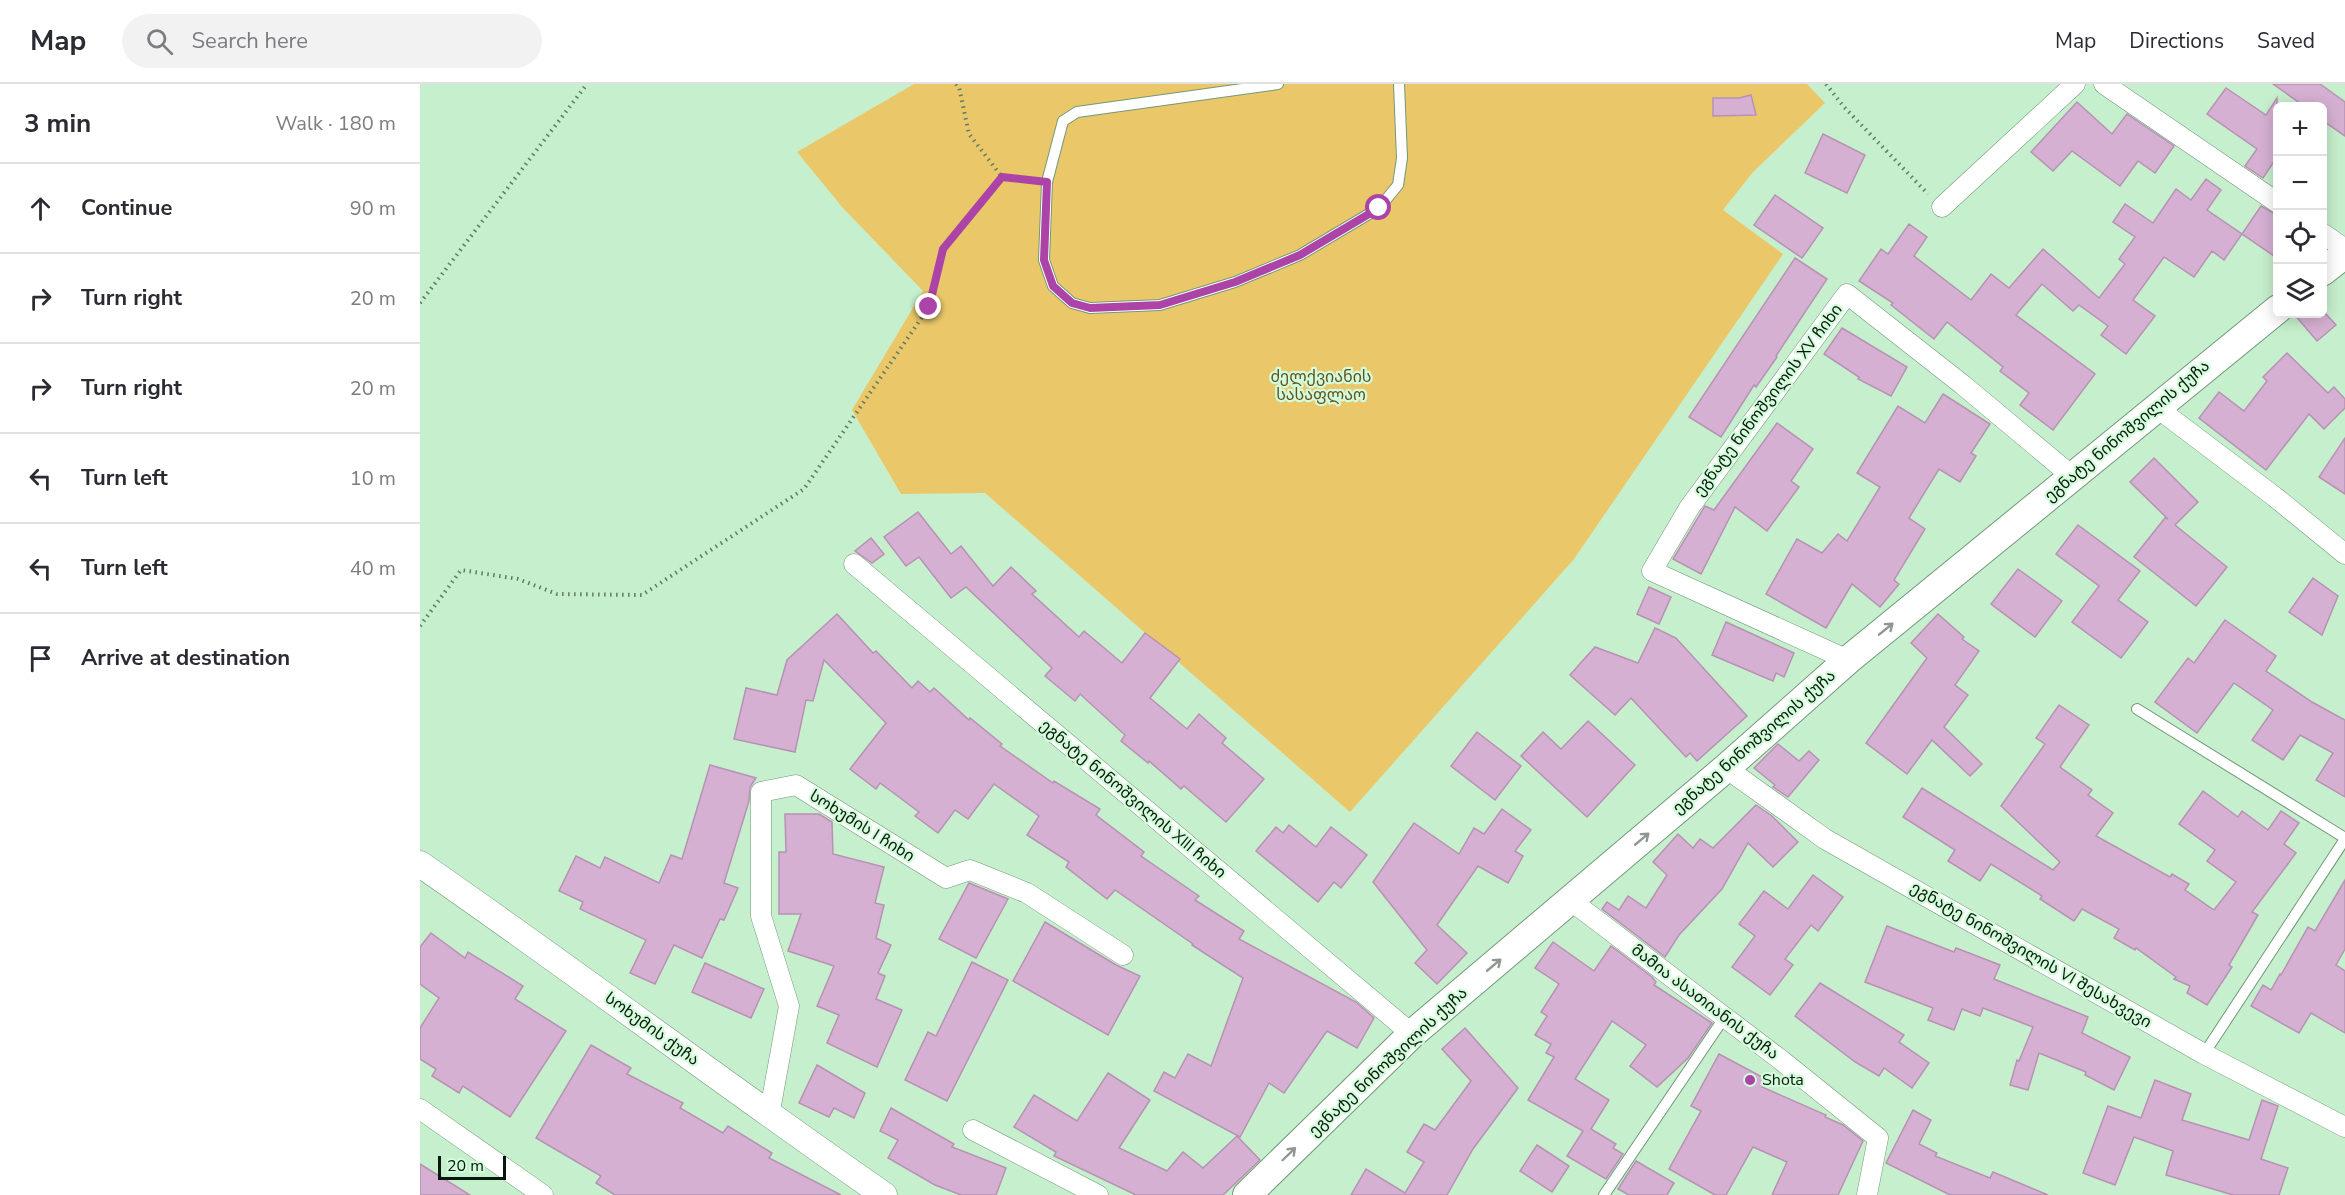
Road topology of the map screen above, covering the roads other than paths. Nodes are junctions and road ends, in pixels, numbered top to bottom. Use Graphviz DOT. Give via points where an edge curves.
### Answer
graph roads {
  1 [pos="1278,84"];
  2 [pos="1399,84"];
  3 [pos="2075,84"];
  4 [pos="2104,84"];
  5 [pos="2273,200"];
  6 [pos="1942,207"];
  7 [pos="2327,236"];
  8 [pos="2345,249"];
  9 [pos="2345,254"];
  10 [pos="2327,268"];
  11 [pos="2273,312"];
  12 [pos="2156,407"];
  13 [pos="2073,477"];
  14 [pos="2345,554"];
  15 [pos="854,564"];
  16 [pos="1848,660"];
  17 [pos="2137,709"];
  18 [pos="1726,768"];
  19 [pos="2345,839"];
  20 [pos="420,864"];
  21 [pos="1570,900"];
  22 [pos="1123,955"];
  23 [pos="1724,1018"];
  24 [pos="1412,1034"];
  25 [pos="2204,1054"];
  26 [pos="420,1109"];
  27 [pos="769,1116"];
  28 [pos="2345,1127"];
  29 [pos="973,1130"];
  30 [pos="1255,1193"];
  31 [pos="543,1195"];
  32 [pos="884,1195"];
  33 [pos="1098,1195"];
  34 [pos="1604,1195"];
  35 [pos="1867,1195"];
  1 -- 2 [label="lane" via="1077,112 1063,121 1047,182 1044,260 1053,286 1072,303 1090,308 1160,305 1235,282 1300,255 1379,208 1398,185 1402,158"];
  3 -- 6 [label="street"];
  4 -- 5 [label="street"];
  7 -- 8 [label="street"];
  9 -- 10 [label="main road"];
  11 -- 12 [label="main road, ეგნატე ნინოშვილის ქუჩა"];
  12 -- 13 [label="main road, ეგნატე ნინოშვილის ქუჩა"];
  12 -- 14 [label="street"];
  16 -- 13 [label="main road, ეგნატე ნინოშვილის ქუჩა, one-way"];
  13 -- 16 [label="street, ეგნატე ნინოშვილის XV ჩიხი" via="1847,294 1689,508 1652,571"];
  15 -- 24 [label="street, ეგნატე ნინოშვილის XIII ჩიხი"];
  16 -- 18 [label="main road, ეგნატე ნინოშვილის ქუჩა"];
  17 -- 19 [label="lane"];
  21 -- 18 [label="main road, ეგნატე ნინოშვილის ქუჩა, one-way"];
  18 -- 25 [label="street, ეგნატე ნინოშვილის VI შესახვევი" via="1825,839"];
  19 -- 25 [label="lane"];
  20 -- 27 [label="street, სოხუმის ქუჩა"];
  21 -- 23 [label="street, მამია ასათიანის ქუჩა"];
  24 -- 21 [label="main road, ეგნატე ნინოშვილის ქუჩა, one-way"];
  22 -- 27 [label="street, სოხუმის I ჩიხი" via="1027,893 970,870 946,878 796,785 760,792 761,916 789,1006"];
  23 -- 34 [label="lane"];
  23 -- 35 [label="street, მამია ასათიანის ქუჩა" via="1878,1138"];
  30 -- 24 [label="main road, ეგნატე ნინოშვილის ქუჩა, one-way"];
  25 -- 28 [label="street, ეგნატე ნინოშვილის VI შესახვევი"];
  26 -- 31 [label="street"];
  27 -- 32 [label="street, სოხუმის ქუჩა"];
  29 -- 33 [label="street"];
}
